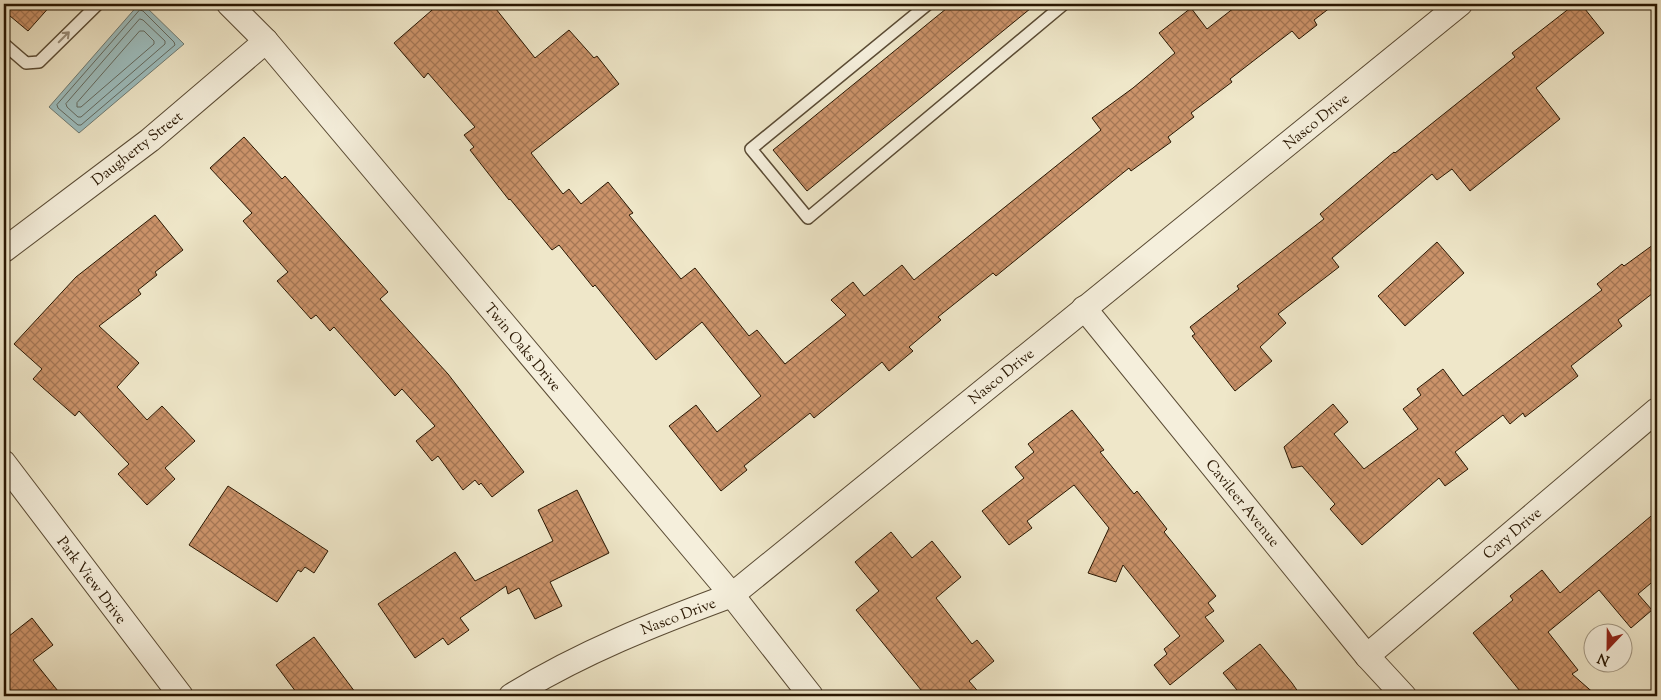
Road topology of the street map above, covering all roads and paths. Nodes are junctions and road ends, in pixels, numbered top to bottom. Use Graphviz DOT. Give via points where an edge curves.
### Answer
graph roads {
  1 [pos="98,4"];
  2 [pos="228,4"];
  3 [pos="928,4"];
  4 [pos="1064,4"];
  5 [pos="1460,4"];
  6 [pos="266,41"];
  7 [pos="4,44"];
  8 [pos="4,250"];
  9 [pos="1084,308"];
  10 [pos="1657,410"];
  11 [pos="4,464"];
  12 [pos="732,595"];
  13 [pos="1367,656"];
  14 [pos="181,696"];
  15 [pos="511,696"];
  16 [pos="811,696"];
  17 [pos="1404,696"];
  7 -- 1 [label="lane, one-way" via="26,62 39,62"];
  2 -- 6 [label="street, Twin Oaks Drive"];
  3 -- 4 [label="lane" via="751,149 808,218"];
  5 -- 9 [label="street, Nasco Drive"];
  6 -- 8 [label="street, Daugherty Street" via="150,140"];
  6 -- 12 [label="street, Twin Oaks Drive"];
  9 -- 12 [label="street, Nasco Drive"];
  9 -- 13 [label="street, Cavileer Avenue"];
  10 -- 13 [label="street, Cary Drive"];
  11 -- 14 [label="street, Park View Drive"];
  12 -- 15 [label="street, Nasco Drive" via="650,625 541,677"];
  12 -- 16 [label="street, Twin Oaks Drive"];
  13 -- 17 [label="street, Cavileer Avenue"];
}
